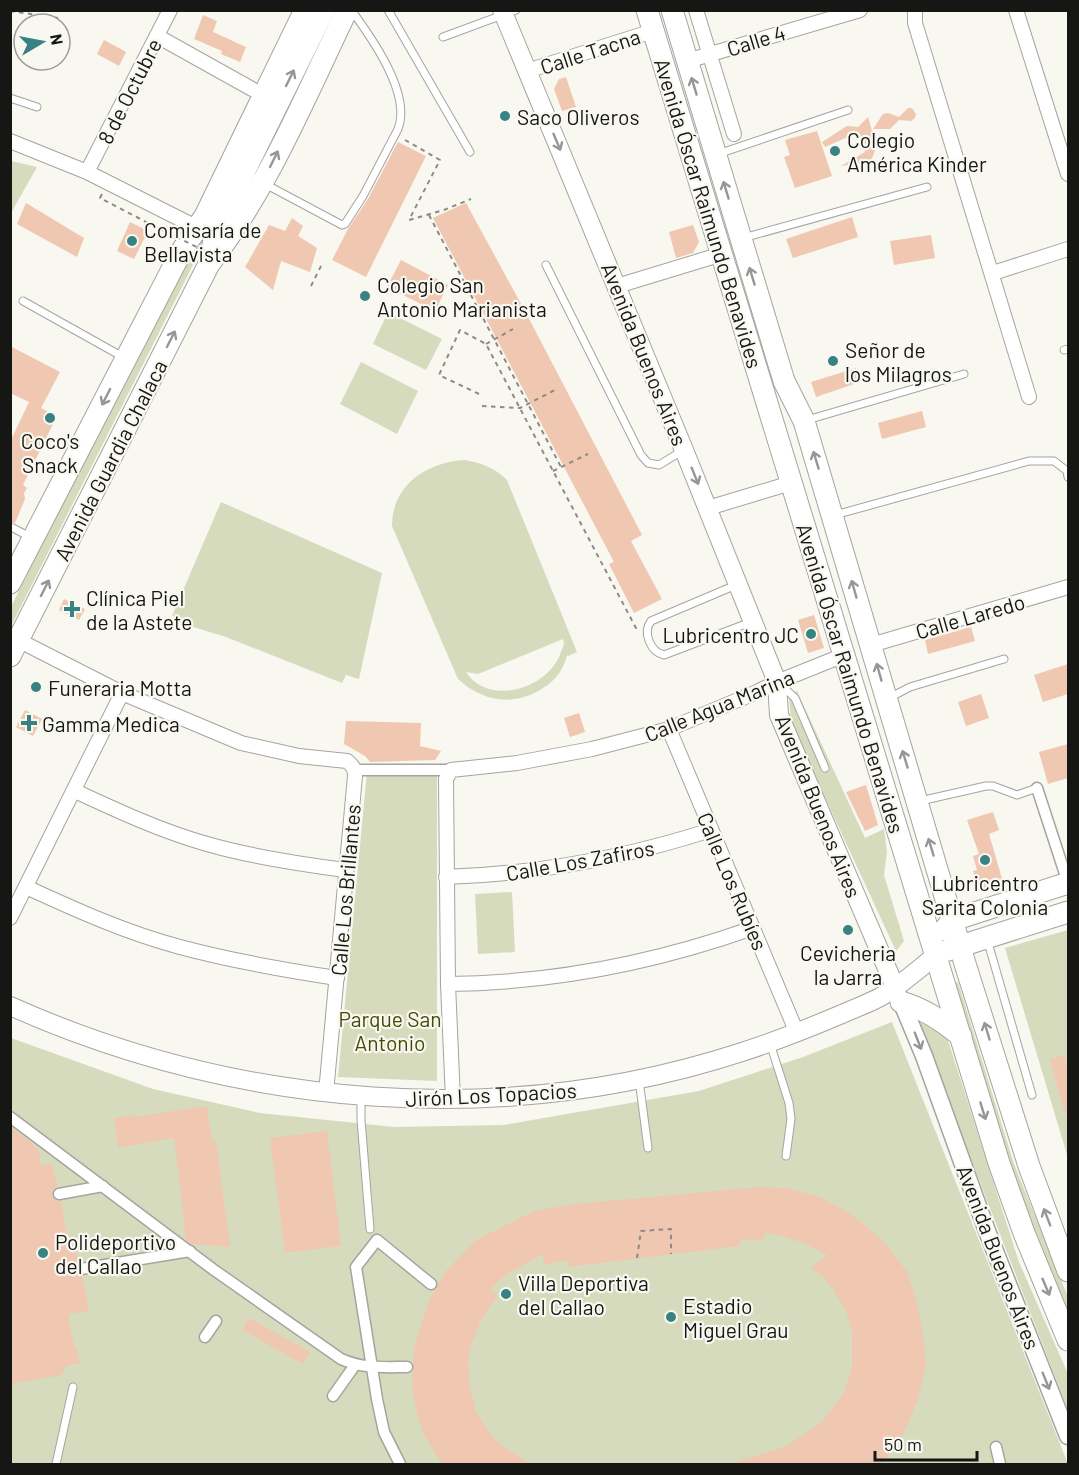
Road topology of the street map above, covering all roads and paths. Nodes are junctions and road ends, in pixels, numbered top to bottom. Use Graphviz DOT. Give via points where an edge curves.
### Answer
graph roads {
  1 [pos="170,10"];
  2 [pos="290,10"];
  3 [pos="305,10"];
  4 [pos="324,10"];
  5 [pos="349,10"];
  6 [pos="388,10"];
  7 [pos="647,10"];
  8 [pos="672,10"];
  9 [pos="696,10"];
  10 [pos="860,10"];
  11 [pos="915,10"];
  12 [pos="1016,10"];
  13 [pos="508,12"];
  14 [pos="809,17"];
  15 [pos="653,31"];
  16 [pos="157,36"];
  17 [pos="443,37"];
  18 [pos="709,54"];
  19 [pos="687,61"];
  20 [pos="527,71"];
  21 [pos="252,89"];
  22 [pos="10,98"];
  23 [pos="37,107"];
  24 [pos="848,110"];
  25 [pos="1068,127"];
  26 [pos="1054,131"];
  27 [pos="734,134"];
  28 [pos="394,135"];
  29 [pos="10,141"];
  30 [pos="689,149"];
  31 [pos="713,149"];
  32 [pos="470,152"];
  33 [pos="87,172"];
  34 [pos="1068,174"];
  35 [pos="107,182"];
  36 [pos="263,182"];
  37 [pos="927,187"];
  38 [pos="471,199"];
  39 [pos="429,215"];
  40 [pos="203,221"];
  41 [pos="741,239"];
  42 [pos="1068,249"];
  43 [pos="722,254"];
  44 [pos="323,262"];
  45 [pos="219,263"];
  46 [pos="546,265"];
  47 [pos="993,273"];
  48 [pos="311,286"];
  49 [pos="617,286"];
  50 [pos="23,301"];
  51 [pos="513,329"];
  52 [pos="494,339"];
  53 [pos="486,344"];
  54 [pos="126,359"];
  55 [pos="964,374"];
  56 [pos="555,390"];
  57 [pos="478,393"];
  58 [pos="1029,396"];
  59 [pos="528,404"];
  60 [pos="482,406"];
  61 [pos="520,408"];
  62 [pos="804,421"];
  63 [pos="684,450"];
  64 [pos="588,454"];
  65 [pos="561,467"];
  66 [pos="553,471"];
  67 [pos="1068,477"];
  68 [pos="791,483"];
  69 [pos="708,508"];
  70 [pos="834,520"];
  71 [pos="13,528"];
  72 [pos="807,533"];
  73 [pos="33,538"];
  74 [pos="10,583"];
  75 [pos="738,584"];
  76 [pos="1068,587"];
  77 [pos="753,622"];
  78 [pos="639,634"];
  79 [pos="871,645"];
  80 [pos="14,648"];
  81 [pos="844,655"];
  82 [pos="1004,659"];
  83 [pos="777,682"];
  84 [pos="122,693"];
  85 [pos="887,699"];
  86 [pos="669,729"];
  87 [pos="351,765"];
  88 [pos="825,768"];
  89 [pos="451,770"];
  90 [pos="1037,788"];
  91 [pos="75,791"];
  92 [pos="918,801"];
  93 [pos="711,830"];
  94 [pos="346,870"];
  95 [pos="446,876"];
  96 [pos="1068,883"];
  97 [pos="26,887"];
  98 [pos="1068,912"];
  99 [pos="10,918"];
  100 [pos="953,920"];
  101 [pos="753,928"];
  102 [pos="986,937"];
  103 [pos="960,944"];
  104 [pos="934,949"];
  105 [pos="337,978"];
  106 [pos="448,984"];
  107 [pos="898,994"];
  108 [pos="10,1006"];
  109 [pos="797,1033"];
  110 [pos="961,1036"];
  111 [pos="770,1043"];
  112 [pos="639,1080"];
  113 [pos="326,1093"];
  114 [pos="1032,1095"];
  115 [pos="361,1096"];
  116 [pos="453,1100"];
  117 [pos="10,1117"];
  118 [pos="648,1149"];
  119 [pos="786,1156"];
  120 [pos="103,1186"];
  121 [pos="59,1194"];
  122 [pos="370,1229"];
  123 [pos="190,1251"];
  124 [pos="671,1254"];
  125 [pos="637,1258"];
  126 [pos="81,1269"];
  127 [pos="1068,1271"];
  128 [pos="431,1284"];
  129 [pos="216,1321"];
  130 [pos="206,1337"];
  131 [pos="1068,1340"];
  132 [pos="355,1365"];
  133 [pos="372,1367"];
  134 [pos="407,1367"];
  135 [pos="73,1387"];
  136 [pos="333,1396"];
  137 [pos="1068,1436"];
  138 [pos="996,1447"];
  139 [pos="56,1464"];
  140 [pos="400,1464"];
  141 [pos="1000,1464"];
  1 -- 16 [label="street, 8 de Octubre"];
  2 -- 21 [label="main road, Avenida Guardia Chalaca"];
  3 -- 40 [label="main road, Avenida Guardia Chalaca"];
  40 -- 4 [label="main road, Avenida Guardia Chalaca, one-way"];
  5 -- 28 [label="lane" via="375,44 397,90 401,121"];
  36 -- 5 [label="main road, Avenida Guardia Chalaca, one-way"];
  6 -- 32 [label="lane"];
  7 -- 15 [label="main road, Avenida Óscar Raimundo Benavides"];
  8 -- 19 [label="main road, Avenida Óscar Raimundo Benavides"];
  9 -- 18 [label="street"];
  10 -- 14 [label="street, Calle 4"];
  11 -- 47 [label="street" via="915,23"];
  12 -- 26 [label="street"];
  13 -- 17 [label="lane"];
  13 -- 20 [label="main road, Avenida Buenos Aires"];
  14 -- 18 [label="street, Calle 4"];
  15 -- 20 [label="street, Calle Tacna"];
  15 -- 30 [label="main road, Avenida Óscar Raimundo Benavides"];
  16 -- 21 [label="street"];
  16 -- 33 [label="street, 8 de Octubre"];
  18 -- 19 [label="street, Calle 4"];
  18 -- 27 [label="street"];
  31 -- 19 [label="main road, Avenida Óscar Raimundo Benavides, one-way"];
  20 -- 49 [label="main road, Avenida Buenos Aires, one-way"];
  21 -- 40 [label="main road, Avenida Guardia Chalaca"];
  22 -- 23 [label="lane"];
  24 -- 31 [label="lane"];
  25 -- 26 [label="street"];
  26 -- 34 [label="street"];
  28 -- 36 [label="lane" via="345,224"];
  28 -- 39 [label="path" via="440,160 408,220"];
  29 -- 33 [label="street"];
  30 -- 31 [label="main road"];
  30 -- 43 [label="main road, Avenida Óscar Raimundo Benavides"];
  41 -- 31 [label="main road, Avenida Óscar Raimundo Benavides, one-way"];
  33 -- 35 [label="street"];
  35 -- 40 [label="street"];
  35 -- 45 [label="path, bridge" via="100,198"];
  36 -- 45 [label="main road, Avenida Guardia Chalaca"];
  37 -- 41 [label="lane"];
  38 -- 39 [label="path"];
  39 -- 52 [label="path"];
  40 -- 45 [label="main road, Avenida Guardia Chalaca"];
  40 -- 54 [label="main road, Avenida Guardia Chalaca" via="181,252"];
  62 -- 41 [label="main road, Avenida Óscar Raimundo Benavides, one-way" via="784,381"];
  42 -- 47 [label="street"];
  43 -- 49 [label="street"];
  43 -- 68 [label="main road, Avenida Óscar Raimundo Benavides"];
  44 -- 48 [label="path"];
  80 -- 45 [label="main road, Avenida Guardia Chalaca, one-way"];
  46 -- 63 [label="lane" via="641,455 648,463 659,465"];
  47 -- 58 [label="street"];
  49 -- 63 [label="main road, Avenida Buenos Aires"];
  50 -- 54 [label="lane"];
  51 -- 52 [label="path"];
  52 -- 53 [label="path"];
  52 -- 59 [label="path"];
  53 -- 57 [label="path" via="460,330 439,375"];
  53 -- 61 [label="path"];
  54 -- 73 [label="main road, Avenida Guardia Chalaca, one-way"];
  55 -- 62 [label="lane"];
  56 -- 59 [label="path"];
  59 -- 61 [label="path"];
  59 -- 65 [label="path"];
  60 -- 61 [label="path"];
  61 -- 66 [label="path"];
  70 -- 62 [label="main road, Avenida Óscar Raimundo Benavides, one-way"];
  63 -- 69 [label="main road, Avenida Buenos Aires, one-way"];
  64 -- 65 [label="path"];
  65 -- 66 [label="path"];
  66 -- 78 [label="path"];
  67 -- 70 [label="lane" via="1067,471 1054,461 1029,461"];
  68 -- 69 [label="street"];
  68 -- 70 [label="main road"];
  68 -- 72 [label="main road, Avenida Óscar Raimundo Benavides"];
  69 -- 75 [label="main road, Avenida Buenos Aires"];
  70 -- 72 [label="main road"];
  79 -- 70 [label="main road, Avenida Óscar Raimundo Benavides, one-way"];
  71 -- 73 [label="lane"];
  72 -- 81 [label="main road, Avenida Óscar Raimundo Benavides"];
  73 -- 74 [label="main road, Avenida Guardia Chalaca"];
  75 -- 77 [label="main road, Avenida Buenos Aires"];
  75 -- 77 [label="lane" via="651,621 647,626 651,644 664,655"];
  76 -- 79 [label="street, Calle Laredo"];
  77 -- 83 [label="main road, Avenida Buenos Aires"];
  85 -- 79 [label="main road, Avenida Óscar Raimundo Benavides, one-way"];
  80 -- 84 [label="street"];
  81 -- 83 [label="street, Calle Agua Marina"];
  81 -- 104 [label="main road, Avenida Óscar Raimundo Benavides"];
  82 -- 85 [label="lane" via="910,687"];
  83 -- 86 [label="street, Calle Agua Marina"];
  83 -- 88 [label="lane" via="795,698"];
  83 -- 107 [label="main road, Avenida Buenos Aires" via="779,715"];
  84 -- 87 [label="street" via="241,743"];
  84 -- 91 [label="street"];
  92 -- 85 [label="main road, Avenida Óscar Raimundo Benavides, one-way"];
  86 -- 89 [label="street, Calle Agua Marina" via="592,749"];
  86 -- 93 [label="street, Calle Los Rubíes"];
  87 -- 89 [label="street"];
  87 -- 94 [label="street, Calle Los Brillantes"];
  89 -- 95 [label="street" via="446,779"];
  90 -- 92 [label="lane" via="1017,795 986,786"];
  90 -- 96 [label="street"];
  91 -- 94 [label="street" via="140,821 207,844 276,860"];
  91 -- 97 [label="street"];
  100 -- 92 [label="main road, Avenida Óscar Raimundo Benavides, one-way"];
  93 -- 95 [label="street, Calle Los Zafiros" via="583,863 517,873"];
  93 -- 101 [label="street, Calle Los Rubíes"];
  94 -- 105 [label="street, Calle Los Brillantes"];
  95 -- 106 [label="street"];
  96 -- 100 [label="main road"];
  97 -- 99 [label="street"];
  97 -- 105 [label="street" via="101,920 178,947 257,966"];
  98 -- 102 [label="main road"];
  100 -- 103 [label="main road, Avenida Óscar Raimundo Benavides"];
  100 -- 104 [label="main road"];
  101 -- 106 [label="street" via="680,952 604,970 519,981"];
  101 -- 109 [label="street, Calle Los Rubíes"];
  102 -- 103 [label="main road"];
  102 -- 114 [label="lane"];
  103 -- 104 [label="main road"];
  127 -- 103 [label="main road, Avenida Óscar Raimundo Benavides, one-way" via="1029,1166"];
  104 -- 107 [label="main road, Jirón Los Topacios"];
  104 -- 110 [label="main road, Avenida Óscar Raimundo Benavides"];
  105 -- 113 [label="street, Calle Los Brillantes"];
  106 -- 116 [label="street"];
  107 -- 109 [label="main road, Jirón Los Topacios" via="881,997"];
  107 -- 110 [label="main road"];
  107 -- 137 [label="street, Avenida Buenos Aires, one-way"];
  108 -- 113 [label="main road, Jirón Los Topacios" via="115,1047 182,1067"];
  109 -- 111 [label="main road, Jirón Los Topacios"];
  110 -- 131 [label="main road, Avenida Óscar Raimundo Benavides, one-way" via="1006,1183"];
  111 -- 112 [label="main road, Jirón Los Topacios"];
  111 -- 119 [label="lane" via="789,1103"];
  112 -- 116 [label="main road, Jirón Los Topacios" via="569,1092"];
  112 -- 118 [label="lane"];
  113 -- 115 [label="main road, Jirón Los Topacios"];
  115 -- 116 [label="main road, Jirón Los Topacios"];
  115 -- 122 [label="lane"];
  117 -- 120 [label="street"];
  120 -- 121 [label="street"];
  120 -- 123 [label="street"];
  123 -- 126 [label="street"];
  123 -- 132 [label="street" via="310,1338"];
  124 -- 125 [label="path" via="671,1229 641,1231"];
  128 -- 133 [label="street" via="377,1240 356,1267"];
  129 -- 130 [label="street"];
  132 -- 133 [label="street"];
  132 -- 136 [label="street"];
  133 -- 134 [label="street"];
  133 -- 140 [label="street" via="384,1432"];
  135 -- 139 [label="lane"];
  138 -- 141 [label="street"];
}
